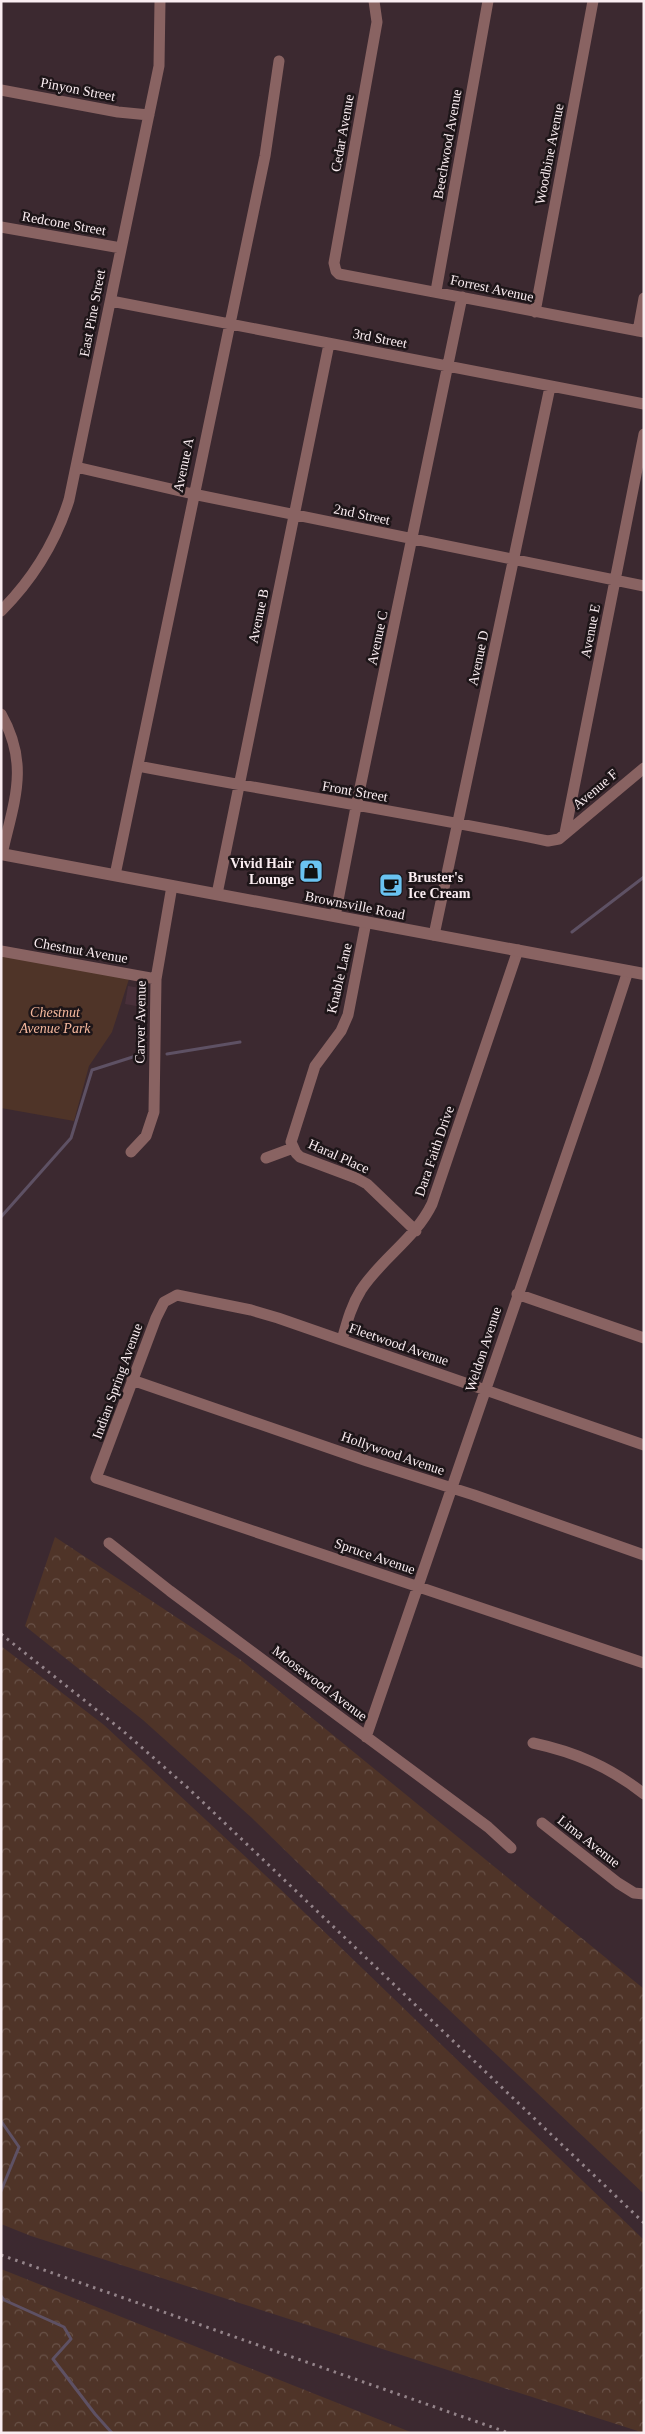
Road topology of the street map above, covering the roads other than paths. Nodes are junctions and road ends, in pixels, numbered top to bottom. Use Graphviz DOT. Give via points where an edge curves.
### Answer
graph roads {
  1 [pos="160,1"];
  2 [pos="374,1"];
  3 [pos="488,1"];
  4 [pos="593,1"];
  5 [pos="280,62"];
  6 [pos="1,90"];
  7 [pos="149,115"];
  8 [pos="1,227"];
  9 [pos="121,248"];
  10 [pos="336,270"];
  11 [pos="436,291"];
  12 [pos="462,297"];
  13 [pos="644,298"];
  14 [pos="111,301"];
  15 [pos="534,312"];
  16 [pos="228,323"];
  17 [pos="641,332"];
  18 [pos="329,344"];
  19 [pos="447,366"];
  20 [pos="550,387"];
  21 [pos="644,404"];
  22 [pos="644,434"];
  23 [pos="76,467"];
  24 [pos="192,494"];
  25 [pos="294,514"];
  26 [pos="412,539"];
  27 [pos="513,561"];
  28 [pos="615,580"];
  29 [pos="644,586"];
  30 [pos="1,611"];
  31 [pos="1,714"];
  32 [pos="138,766"];
  33 [pos="644,768"];
  34 [pos="239,785"];
  35 [pos="356,807"];
  36 [pos="458,823"];
  37 [pos="565,833"];
  38 [pos="2,854"];
  39 [pos="115,875"];
  40 [pos="172,886"];
  41 [pos="217,894"];
  42 [pos="335,916"];
  43 [pos="366,922"];
  44 [pos="434,935"];
  45 [pos="518,950"];
  46 [pos="1,951"];
  47 [pos="628,971"];
  48 [pos="644,974"];
  49 [pos="156,978"];
  50 [pos="293,1148"];
  51 [pos="131,1152"];
  52 [pos="266,1158"];
  53 [pos="416,1231"];
  54 [pos="517,1294"];
  55 [pos="170,1297"];
  56 [pos="644,1338"];
  57 [pos="342,1340"];
  58 [pos="132,1380"];
  59 [pos="485,1390"];
  60 [pos="644,1445"];
  61 [pos="96,1478"];
  62 [pos="451,1489"];
  63 [pos="109,1543"];
  64 [pos="644,1555"];
  65 [pos="417,1587"];
  66 [pos="644,1663"];
  67 [pos="366,1737"];
  68 [pos="533,1743"];
  69 [pos="644,1794"];
  70 [pos="542,1823"];
  71 [pos="511,1848"];
  72 [pos="644,1894"];
  1 -- 7 [label="street, East Pine Street" via="160,58"];
  2 -- 10 [label="street, Cedar Avenue" via="377,22 334,263"];
  3 -- 11 [label="street, Beechwood Avenue"];
  4 -- 15 [label="street, Woodbine Avenue"];
  5 -- 16 [label="street, Avenue A" via="264,156"];
  6 -- 7 [label="street, Pinyon Street"];
  7 -- 9 [label="street, East Pine Street"];
  8 -- 9 [label="street, Redcone Street"];
  9 -- 14 [label="street, East Pine Street"];
  10 -- 11 [label="street, Forrest Avenue" via="339,274"];
  11 -- 12 [label="street, Forrest Avenue"];
  12 -- 15 [label="street, Forrest Avenue"];
  12 -- 19 [label="street"];
  13 -- 17 [label="street"];
  14 -- 16 [label="street, 3rd Street"];
  14 -- 23 [label="street, East Pine Street"];
  15 -- 17 [label="street, Forrest Avenue"];
  16 -- 18 [label="street, 3rd Street"];
  16 -- 24 [label="street, Avenue A"];
  18 -- 19 [label="street, 3rd Street"];
  18 -- 25 [label="street, Avenue B"];
  19 -- 20 [label="street, 3rd Street"];
  19 -- 26 [label="street, Avenue C"];
  20 -- 21 [label="street, 3rd Street"];
  20 -- 27 [label="street, Avenue D"];
  22 -- 28 [label="street, Avenue E"];
  23 -- 24 [label="street, 2nd Street"];
  23 -- 30 [label="street, East Pine Street" via="62,521 52,544 39,567"];
  24 -- 25 [label="street, 2nd Street"];
  24 -- 32 [label="street, Avenue A"];
  25 -- 26 [label="street, 2nd Street"];
  25 -- 34 [label="street, Avenue B"];
  26 -- 27 [label="street, 2nd Street"];
  26 -- 35 [label="street, Avenue C"];
  27 -- 28 [label="street, 2nd Street"];
  27 -- 36 [label="street, Avenue D"];
  28 -- 29 [label="street, 2nd Street"];
  28 -- 37 [label="street, Avenue E"];
  31 -- 38 [label="street" via="16,749 18,774"];
  32 -- 34 [label="street, Front Street"];
  32 -- 39 [label="street, Avenue A"];
  33 -- 37 [label="street, Avenue F"];
  34 -- 35 [label="street, Front Street"];
  34 -- 41 [label="street, Avenue B"];
  35 -- 36 [label="street, Front Street"];
  35 -- 42 [label="street, Avenue C"];
  36 -- 37 [label="street, Front Street" via="548,841 559,839"];
  36 -- 44 [label="street, Avenue D"];
  38 -- 39 [label="street, Brownsville Road"];
  39 -- 40 [label="street, Brownsville Road"];
  40 -- 41 [label="street, Brownsville Road"];
  40 -- 49 [label="street, Carver Avenue"];
  41 -- 42 [label="street, Brownsville Road"];
  42 -- 43 [label="street, Brownsville Road"];
  43 -- 44 [label="street, Brownsville Road"];
  43 -- 50 [label="street, Knable Lane" via="348,1015 336,1039 315,1066 291,1137"];
  44 -- 45 [label="street, Brownsville Road"];
  45 -- 47 [label="street, Brownsville Road"];
  45 -- 53 [label="street, Dara Faith Drive" via="432,1204"];
  46 -- 49 [label="street, Chestnut Avenue"];
  47 -- 48 [label="street, Brownsville Road"];
  47 -- 54 [label="street, Weldon Avenue"];
  49 -- 51 [label="street, Carver Avenue" via="154,1112 146,1136"];
  50 -- 52 [label="street, Haral Place"];
  50 -- 53 [label="street, Haral Place" via="300,1157 367,1184"];
  53 -- 57 [label="street, Dara Faith Drive" via="362,1289 349,1314"];
  54 -- 56 [label="street"];
  54 -- 59 [label="street, Weldon Avenue"];
  55 -- 57 [label="street, Fleetwood Avenue" via="182,1295 251,1310"];
  55 -- 58 [label="street, Indian Spring Avenue" via="156,1318"];
  57 -- 59 [label="street, Fleetwood Avenue"];
  58 -- 61 [label="street, Indian Spring Avenue"];
  58 -- 62 [label="street, Hollywood Avenue"];
  59 -- 60 [label="street, Fleetwood Avenue"];
  59 -- 62 [label="street, Weldon Avenue"];
  61 -- 65 [label="street, Spruce Avenue"];
  62 -- 64 [label="street, Hollywood Avenue"];
  62 -- 65 [label="street, Weldon Avenue"];
  63 -- 67 [label="street, Moosewood Avenue"];
  65 -- 66 [label="street, Spruce Avenue"];
  65 -- 67 [label="street, Weldon Avenue"];
  67 -- 71 [label="street, Moosewood Avenue" via="488,1827"];
  68 -- 69 [label="street" via="588,1759"];
  70 -- 72 [label="street, Lima Avenue" via="618,1883 634,1893"];
}
